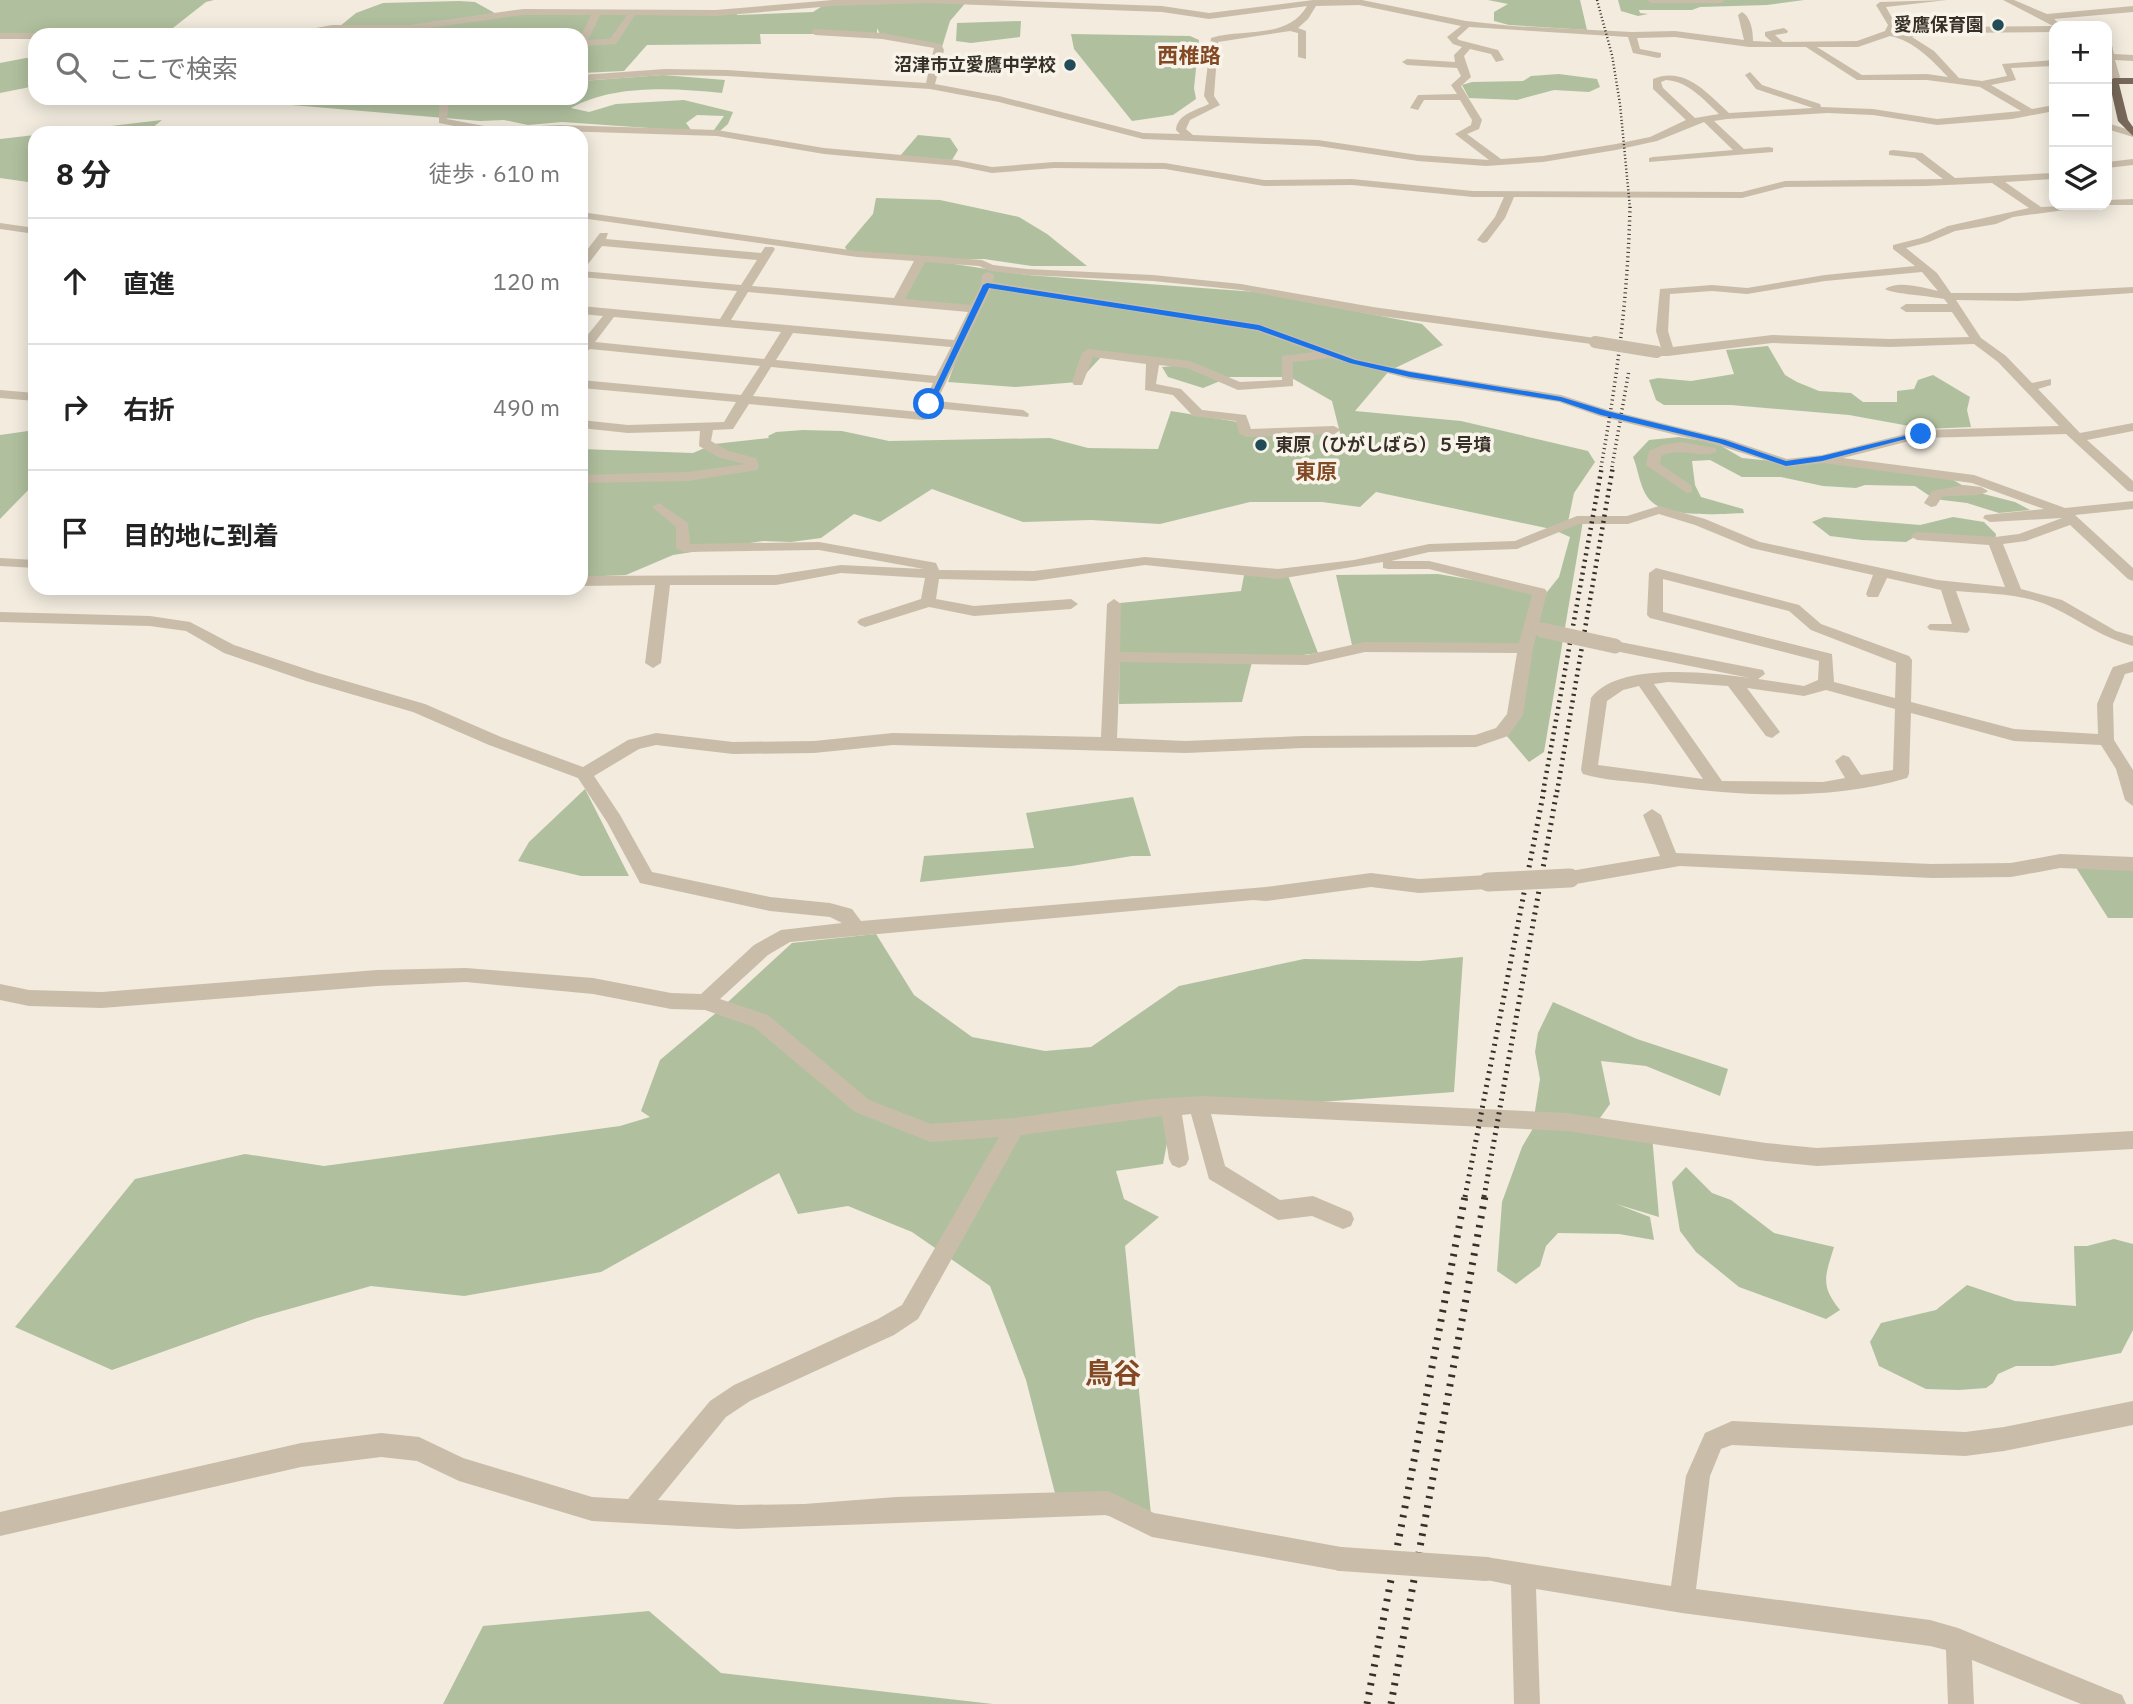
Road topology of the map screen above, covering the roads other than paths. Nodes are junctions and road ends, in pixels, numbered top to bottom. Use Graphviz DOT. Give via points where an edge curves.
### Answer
graph roads {
  1 [pos="1651,0"];
  2 [pos="1721,0"];
  3 [pos="1943,0"];
  4 [pos="2007,0"];
  5 [pos="2095,0"];
  6 [pos="1359,1"];
  7 [pos="803,3"];
  8 [pos="1875,3"];
  9 [pos="1313,4"];
  10 [pos="488,6"];
  11 [pos="2133,9"];
  12 [pos="597,11"];
  13 [pos="2098,11"];
  14 [pos="634,12"];
  15 [pos="504,13"];
  16 [pos="1742,15"];
  17 [pos="2046,17"];
  18 [pos="2050,21"];
  19 [pos="2101,21"];
  20 [pos="1466,24"];
  21 [pos="332,28"];
  22 [pos="2049,28"];
  23 [pos="1292,29"];
  24 [pos="588,30"];
  25 [pos="1784,31"];
  26 [pos="815,32"];
  27 [pos="1889,33"];
  28 [pos="1632,34"];
  29 [pos="0,36"];
  30 [pos="28,36"];
  31 [pos="1904,36"];
  32 [pos="588,43"];
  33 [pos="1749,44"];
  34 [pos="1782,45"];
  35 [pos="1808,45"];
  36 [pos="1468,46"];
  37 [pos="1658,55"];
  38 [pos="1303,57"];
  39 [pos="2112,58"];
  40 [pos="2133,58"];
  41 [pos="1499,60"];
  42 [pos="1407,62"];
  43 [pos="1835,62"];
  44 [pos="2049,63"];
  45 [pos="1816,64"];
  46 [pos="1460,65"];
  47 [pos="1877,66"];
  48 [pos="1749,75"];
  49 [pos="588,77"];
  50 [pos="1897,79"];
  51 [pos="1955,79"];
  52 [pos="2112,80"];
  53 [pos="2133,81"];
  54 [pos="2112,83"];
  55 [pos="1982,84"];
  56 [pos="930,86"];
  57 [pos="1464,97"];
  58 [pos="443,105"];
  59 [pos="1415,108"];
  60 [pos="2049,109"];
  61 [pos="1823,110"];
  62 [pos="2031,113"];
  63 [pos="1747,114"];
  64 [pos="1727,116"];
  65 [pos="1699,120"];
  66 [pos="1853,123"];
  67 [pos="1756,124"];
  68 [pos="468,126"];
  69 [pos="2112,127"];
  70 [pos="588,129"];
  71 [pos="2133,133"];
  72 [pos="1193,140"];
  73 [pos="1769,150"];
  74 [pos="1742,153"];
  75 [pos="1893,153"];
  76 [pos="1653,160"];
  77 [pos="1499,162"];
  78 [pos="2133,162"];
  79 [pos="2112,164"];
  80 [pos="2049,176"];
  81 [pos="1995,180"];
  82 [pos="1952,181"];
  83 [pos="1510,195"];
  84 [pos="2133,202"];
  85 [pos="2112,203"];
  86 [pos="2049,208"];
  87 [pos="2037,209"];
  88 [pos="588,216"];
  89 [pos="617,219"];
  90 [pos="0,226"];
  91 [pos="28,230"];
  92 [pos="1483,240"];
  93 [pos="774,241"];
  94 [pos="588,243"];
  95 [pos="598,243"];
  96 [pos="588,257"];
  97 [pos="765,257"];
  98 [pos="921,259"];
  99 [pos="990,268"];
  100 [pos="1922,269"];
  101 [pos="588,275"];
  102 [pos="987,285"];
  103 [pos="747,288"];
  104 [pos="1891,289"];
  105 [pos="2127,290"];
  106 [pos="1948,296"];
  107 [pos="898,302"];
  108 [pos="2133,304"];
  109 [pos="1906,307"];
  110 [pos="1956,308"];
  111 [pos="974,309"];
  112 [pos="588,311"];
  113 [pos="611,313"];
  114 [pos="723,323"];
  115 [pos="789,329"];
  116 [pos="1977,340"];
  117 [pos="588,344"];
  118 [pos="958,344"];
  119 [pos="588,349"];
  120 [pos="1662,352"];
  121 [pos="1327,354"];
  122 [pos="1153,361"];
  123 [pos="768,364"];
  124 [pos="941,380"];
  125 [pos="1078,382"];
  126 [pos="2047,382"];
  127 [pos="588,384"];
  128 [pos="2029,388"];
  129 [pos="0,394"];
  130 [pos="28,396"];
  131 [pos="746,400"];
  132 [pos="2064,400"];
  133 [pos="2044,403"];
  134 [pos="929,404"];
  135 [pos="1023,414"];
  136 [pos="588,425"];
  137 [pos="707,427"];
  138 [pos="2133,427"];
  139 [pos="1334,430"];
  140 [pos="2073,434"];
  141 [pos="1822,459"];
  142 [pos="1786,464"];
  143 [pos="2112,469"];
  144 [pos="2133,469"];
  145 [pos="588,479"];
  146 [pos="2133,488"];
  147 [pos="1688,489"];
  148 [pos="2014,492"];
  149 [pos="1931,503"];
  150 [pos="2133,505"];
  151 [pos="659,508"];
  152 [pos="2068,516"];
  153 [pos="1990,519"];
  154 [pos="1917,536"];
  155 [pos="1995,541"];
  156 [pos="0,562"];
  157 [pos="28,564"];
  158 [pos="1354,565"];
  159 [pos="933,573"];
  160 [pos="1881,573"];
  161 [pos="2133,576"];
  162 [pos="588,581"];
  163 [pos="663,581"];
  164 [pos="1947,586"];
  165 [pos="2015,592"];
  166 [pos="1873,594"];
  167 [pos="929,602"];
  168 [pos="1071,604"];
  169 [pos="1114,604"];
  170 [pos="0,617"];
  171 [pos="865,622"];
  172 [pos="1936,627"];
  173 [pos="1536,628"];
  174 [pos="2133,641"];
  175 [pos="1525,648"];
  176 [pos="1112,657"];
  177 [pos="653,663"];
  178 [pos="2133,666"];
  179 [pos="1643,680"];
  180 [pos="1734,682"];
  181 [pos="1822,686"];
  182 [pos="1902,705"];
  183 [pos="1772,732"];
  184 [pos="2106,740"];
  185 [pos="1108,743"];
  186 [pos="1843,761"];
  187 [pos="584,774"];
  188 [pos="1858,783"];
  189 [pos="1717,787"];
  190 [pos="2133,800"];
  191 [pos="1651,815"];
  192 [pos="1671,860"];
  193 [pos="2133,864"];
  194 [pos="855,927"];
  195 [pos="0,992"];
  196 [pos="705,1002"];
  197 [pos="1199,1105"];
  198 [pos="1171,1107"];
  199 [pos="1014,1127"];
  200 [pos="2133,1140"];
  201 [pos="1179,1159"];
  202 [pos="1343,1219"];
  203 [pos="2133,1413"];
  204 [pos="634,1511"];
  205 [pos="0,1524"];
  206 [pos="1523,1575"];
  207 [pos="1682,1600"];
  208 [pos="1958,1641"];
  209 [pos="1527,1704"];
  210 [pos="1961,1704"];
  211 [pos="2113,1704"];
  1 -- 2 [label="street"];
  3 -- 8 [label="street"];
  4 -- 17 [label="street"];
  5 -- 13 [label="street"];
  6 -- 9 [label="street"];
  6 -- 20 [label="street"];
  7 -- 9 [label="street" via="928,0 1162,9 1209,16"];
  7 -- 14 [label="street" via="716,13"];
  8 -- 27 [label="street" via="1892,25"];
  9 -- 23 [label="street"];
  10 -- 15 [label="street"];
  11 -- 13 [label="street"];
  12 -- 14 [label="street"];
  12 -- 15 [label="street"];
  12 -- 24 [label="street"];
  13 -- 17 [label="street"];
  13 -- 19 [label="street"];
  14 -- 32 [label="street" via="613,42"];
  15 -- 21 [label="street" via="431,26"];
  16 -- 33 [label="street"];
  17 -- 18 [label="street"];
  20 -- 28 [label="street"];
  20 -- 36 [label="street" via="1452,37"];
  22 -- 31 [label="street" via="1942,30"];
  23 -- 38 [label="street" via="1302,31"];
  23 -- 72 [label="street" via="1214,40 1209,96 1215,106 1181,124 1181,130"];
  25 -- 34 [label="street" via="1768,34"];
  26 -- 56 [label="street" via="882,36 937,46"];
  27 -- 31 [label="street"];
  27 -- 35 [label="street" via="1858,44"];
  28 -- 33 [label="street" via="1675,34"];
  28 -- 37 [label="street" via="1636,51"];
  29 -- 30 [label="street"];
  31 -- 51 [label="street" via="1931,53"];
  33 -- 34 [label="street"];
  34 -- 35 [label="street"];
  35 -- 43 [label="street"];
  36 -- 41 [label="street" via="1495,52"];
  36 -- 46 [label="street" via="1459,55"];
  39 -- 40 [label="street"];
  42 -- 46 [label="street"];
  43 -- 45 [label="street"];
  43 -- 50 [label="street" via="1860,78"];
  44 -- 55 [label="street" via="2006,66 2013,78"];
  46 -- 57 [label="street" via="1466,77 1456,85"];
  47 -- 50 [label="street"];
  48 -- 61 [label="street" via="1759,87"];
  49 -- 56 [label="street" via="727,73"];
  50 -- 51 [label="street"];
  51 -- 55 [label="street"];
  52 -- 53 [label="main road"];
  54 -- 71 [label="main road" via="2123,121"];
  55 -- 62 [label="street"];
  56 -- 72 [label="street" via="1013,102 1133,134"];
  57 -- 59 [label="street" via="1421,97"];
  57 -- 77 [label="street" via="1477,120 1475,127 1460,134"];
  58 -- 68 [label="street" via="442,121"];
  60 -- 62 [label="street"];
  61 -- 62 [label="street" via="1937,122 1979,122"];
  61 -- 63 [label="street"];
  61 -- 66 [label="street"];
  63 -- 64 [label="street"];
  63 -- 67 [label="street"];
  64 -- 65 [label="street"];
  64 -- 65 [label="street" via="1687,83 1669,76 1656,81 1658,89"];
  65 -- 74 [label="street"];
  65 -- 77 [label="street" via="1653,139 1543,159"];
  69 -- 71 [label="street"];
  70 -- 83 [label="street" via="717,133 824,151 992,170 1054,165 1165,166 1264,183 1352,182"];
  72 -- 77 [label="street" via="1318,143 1429,160"];
  73 -- 74 [label="street"];
  74 -- 76 [label="street"];
  75 -- 82 [label="street" via="1918,155"];
  78 -- 79 [label="street"];
  80 -- 81 [label="street"];
  81 -- 82 [label="street"];
  81 -- 87 [label="street"];
  82 -- 83 [label="street" via="1785,184 1742,195"];
  83 -- 92 [label="street"];
  84 -- 85 [label="street"];
  86 -- 87 [label="street"];
  87 -- 100 [label="street" via="1952,228 1897,247"];
  88 -- 89 [label="street"];
  89 -- 93 [label="street"];
  89 -- 95 [label="street"];
  90 -- 91 [label="street"];
  93 -- 97 [label="street"];
  93 -- 98 [label="street"];
  94 -- 95 [label="street"];
  95 -- 96 [label="street"];
  95 -- 97 [label="street"];
  97 -- 103 [label="street"];
  98 -- 99 [label="street" via="982,263"];
  98 -- 107 [label="street"];
  99 -- 102 [label="street"];
  99 -- 120 [label="street, bridge" via="1241,287 1373,311"];
  100 -- 106 [label="street" via="1933,275"];
  100 -- 120 [label="street" via="1747,291 1664,291"];
  101 -- 103 [label="street"];
  102 -- 111 [label="street"];
  102 -- 121 [label="street" via="1259,328"];
  103 -- 107 [label="street"];
  103 -- 114 [label="street"];
  104 -- 106 [label="street"];
  105 -- 106 [label="street"];
  105 -- 108 [label="street"];
  106 -- 110 [label="street"];
  107 -- 111 [label="street"];
  109 -- 110 [label="street"];
  110 -- 116 [label="street"];
  111 -- 118 [label="street"];
  112 -- 113 [label="street"];
  113 -- 114 [label="street"];
  113 -- 117 [label="street"];
  114 -- 115 [label="street"];
  115 -- 118 [label="street"];
  115 -- 123 [label="street"];
  116 -- 120 [label="street" via="1772,339"];
  116 -- 128 [label="street"];
  118 -- 124 [label="street"];
  119 -- 123 [label="street"];
  121 -- 122 [label="street" via="1286,359 1289,383 1238,386 1191,365"];
  121 -- 142 [label="street" via="1410,375 1561,399"];
  122 -- 125 [label="street" via="1088,353"];
  122 -- 139 [label="street" via="1149,387 1177,392 1198,413 1241,418 1246,433"];
  123 -- 124 [label="street"];
  123 -- 131 [label="street"];
  124 -- 134 [label="street"];
  126 -- 128 [label="street"];
  127 -- 131 [label="street"];
  128 -- 133 [label="street"];
  129 -- 130 [label="street"];
  131 -- 134 [label="street" via="923,416"];
  131 -- 137 [label="street" via="728,426"];
  132 -- 133 [label="street"];
  133 -- 140 [label="street"];
  134 -- 135 [label="street"];
  136 -- 137 [label="street"];
  137 -- 145 [label="street" via="704,443 751,461 751,467 686,477"];
  138 -- 140 [label="street"];
  140 -- 141 [label="street" via="1921,434"];
  140 -- 143 [label="street"];
  141 -- 142 [label="street"];
  141 -- 148 [label="street" via="1974,479"];
  142 -- 147 [label="street" via="1766,464 1685,445 1654,454 1653,466"];
  143 -- 144 [label="street"];
  143 -- 146 [label="street"];
  148 -- 149 [label="street" via="2010,496 1965,488 1937,495"];
  148 -- 152 [label="street"];
  150 -- 152 [label="street"];
  151 -- 159 [label="street" via="683,527 683,548 819,546 931,566"];
  152 -- 153 [label="street"];
  152 -- 155 [label="street" via="2021,537"];
  152 -- 161 [label="street"];
  154 -- 155 [label="street"];
  155 -- 165 [label="street"];
  156 -- 157 [label="street"];
  158 -- 159 [label="street" via="1278,574 1145,561 1034,576"];
  158 -- 160 [label="street" via="1429,548 1517,545 1577,520 1628,520 1659,510 1755,545"];
  158 -- 173 [label="street" via="1429,565 1540,592"];
  159 -- 163 [label="street" via="841,569 776,580"];
  159 -- 167 [label="street"];
  160 -- 164 [label="street"];
  160 -- 166 [label="street"];
  162 -- 163 [label="street"];
  163 -- 177 [label="street"];
  164 -- 165 [label="street"];
  164 -- 172 [label="street" via="1962,630"];
  165 -- 174 [label="street" via="2057,603 2111,635"];
  167 -- 168 [label="street" via="974,611"];
  167 -- 171 [label="street"];
  169 -- 176 [label="street"];
  170 -- 187 [label="street" via="150,621 190,627 229,649 419,708"];
  173 -- 175 [label="street"];
  173 -- 181 [label="street, bridge"];
  175 -- 176 [label="street" via="1365,648 1307,660"];
  175 -- 185 [label="street" via="1515,715 1502,732 1476,741 1186,747"];
  176 -- 185 [label="street"];
  178 -- 184 [label="street" via="2119,671 2105,704"];
  179 -- 180 [label="street" via="1696,677"];
  179 -- 189 [label="street"];
  179 -- 189 [label="street" via="1609,689 1599,698 1589,770"];
  180 -- 181 [label="street" via="1804,691"];
  180 -- 183 [label="street"];
  181 -- 182 [label="street"];
  181 -- 182 [label="street" via="1828,658 1655,615 1656,573 1794,608 1816,627 1904,660"];
  182 -- 184 [label="street" via="2014,735"];
  182 -- 188 [label="street" via="1900,774"];
  184 -- 190 [label="street" via="2124,768"];
  185 -- 187 [label="street" via="893,739 814,747 733,748 656,739 634,744"];
  186 -- 188 [label="street"];
  187 -- 194 [label="street" via="646,878 770,904 830,910 846,914"];
  188 -- 189 [label="street" via="1823,788"];
  191 -- 192 [label="street"];
  192 -- 193 [label="street" via="1932,871 2011,870 2060,860"];
  192 -- 194 [label="street, bridge" via="1570,878 1419,886 1371,880 1266,894"];
  194 -- 196 [label="street" via="787,935 761,950"];
  195 -- 196 [label="street" via="29,998 102,1000 466,975"];
  196 -- 199 [label="street" via="761,1021 862,1106 883,1116 932,1133"];
  197 -- 198 [label="street"];
  197 -- 200 [label="street" via="1567,1122 1817,1157"];
  197 -- 202 [label="street" via="1216,1172 1278,1210 1313,1206"];
  198 -- 199 [label="street"];
  198 -- 201 [label="street"];
  199 -- 204 [label="street" via="910,1312 718,1409"];
  203 -- 207 [label="street" via="1965,1444 1732,1433 1722,1437 1713,1441 1698,1476"];
  204 -- 205 [label="street" via="592,1509 459,1469 419,1449 381,1445 301,1455"];
  204 -- 206 [label="street, bridge" via="751,1517 1108,1503 1152,1525 1341,1559"];
  206 -- 207 [label="street"];
  206 -- 209 [label="street"];
  207 -- 208 [label="street" via="1930,1633"];
  208 -- 210 [label="street"];
  208 -- 211 [label="street"];
}
